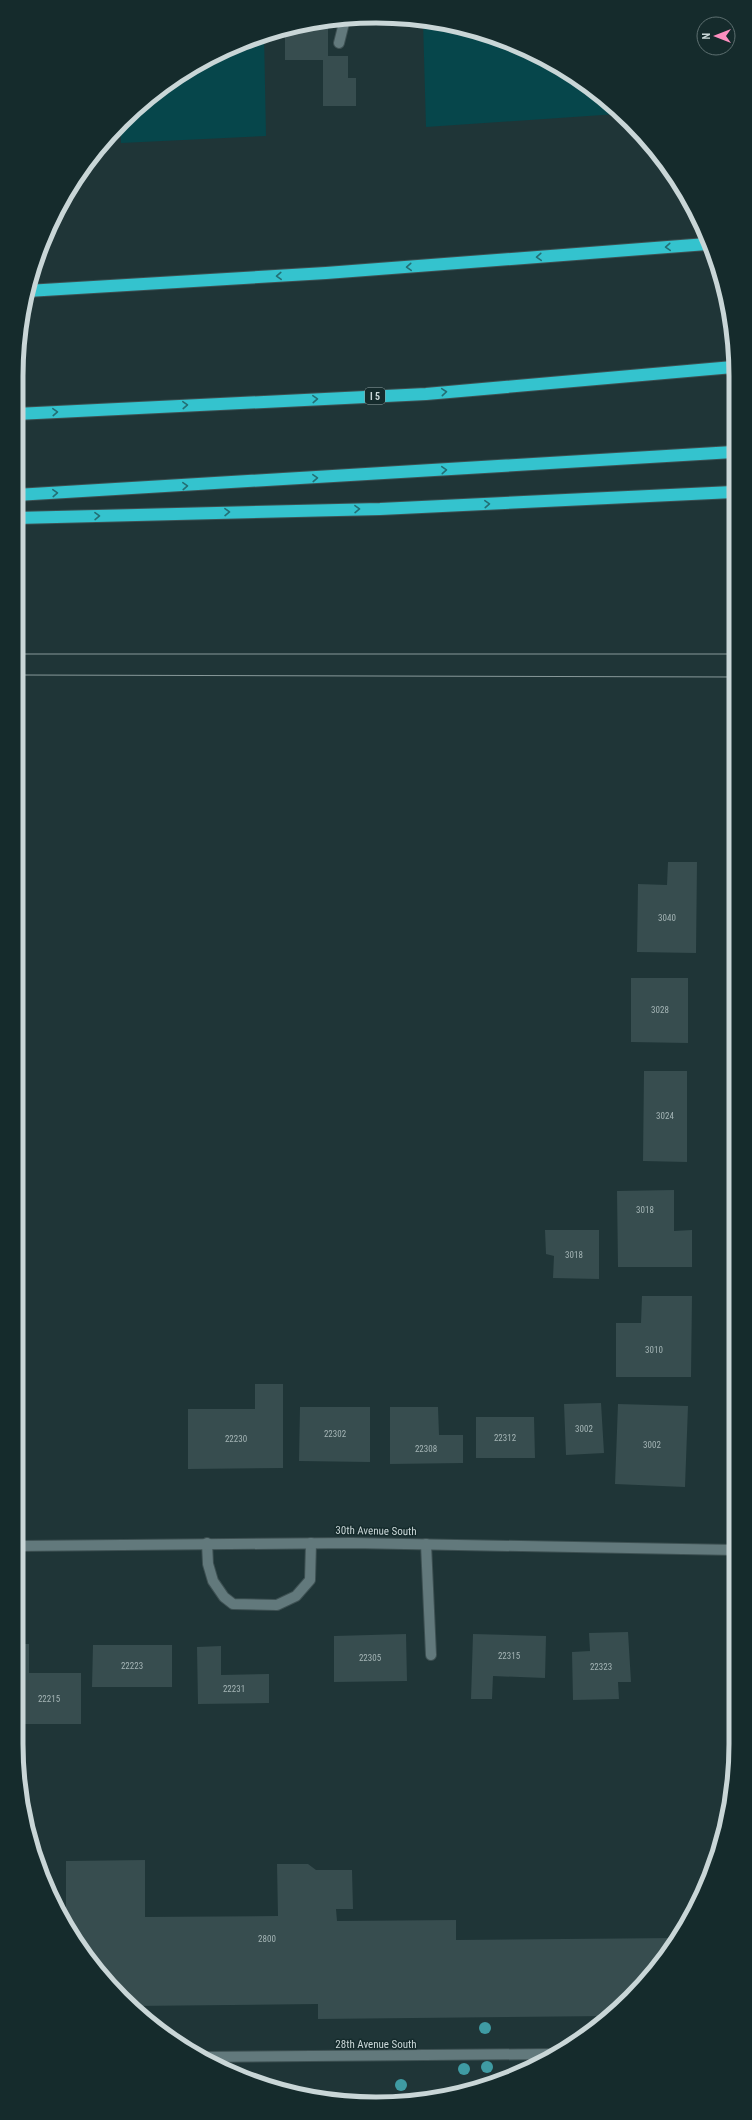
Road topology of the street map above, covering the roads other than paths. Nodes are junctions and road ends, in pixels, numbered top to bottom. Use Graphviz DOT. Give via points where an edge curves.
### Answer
graph roads {
  1 [pos="344,25"];
  2 [pos="339,43"];
  3 [pos="703,244"];
  4 [pos="34,291"];
  5 [pos="729,368"];
  6 [pos="23,414"];
  7 [pos="729,452"];
  8 [pos="729,492"];
  9 [pos="23,495"];
  10 [pos="23,518"];
  11 [pos="207,1543"];
  12 [pos="312,1543"];
  13 [pos="426,1544"];
  14 [pos="23,1546"];
  15 [pos="729,1550"];
  16 [pos="431,1655"];
  17 [pos="545,2054"];
  18 [pos="212,2057"];
  1 -- 2 [label="street"];
  3 -- 4 [label="highway, one-way" via="326,274"];
  6 -- 5 [label="highway, I 5, one-way" via="426,394"];
  9 -- 7 [label="highway, one-way"];
  10 -- 8 [label="highway, one-way" via="380,509"];
  11 -- 12 [label="street, 30th Avenue South"];
  11 -- 12 [label="street" via="208,1564 213,1581 224,1597 233,1604 277,1605 296,1596 310,1580"];
  11 -- 14 [label="street, 30th Avenue South"];
  12 -- 13 [label="street, 30th Avenue South"];
  13 -- 15 [label="street, 30th Avenue South"];
  13 -- 16 [label="street"];
  17 -- 18 [label="street, 28th Avenue South"];
}
